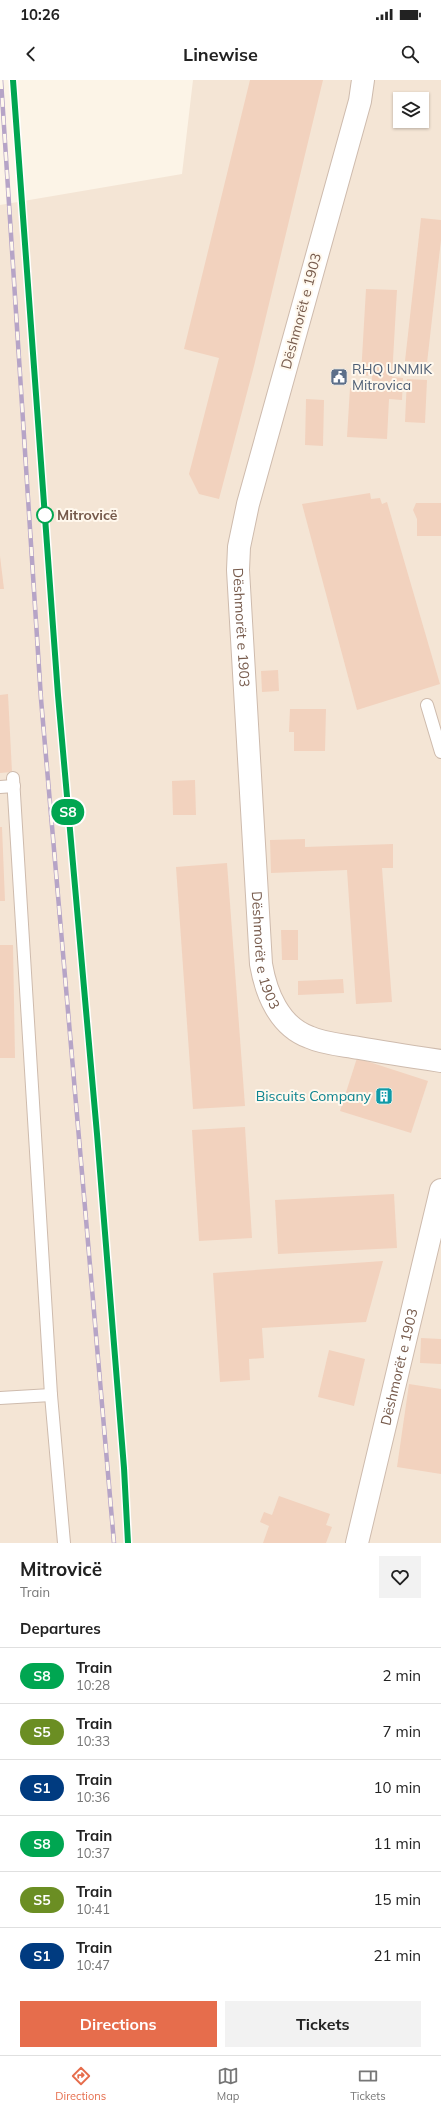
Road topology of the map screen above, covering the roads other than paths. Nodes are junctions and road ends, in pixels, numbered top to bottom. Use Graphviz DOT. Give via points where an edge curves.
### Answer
graph roads {
  1 [pos="363,80"];
  2 [pos="427,705"];
  3 [pos="441,752"];
  4 [pos="0,787"];
  5 [pos="441,1061"];
  6 [pos="441,1190"];
  7 [pos="51,1396"];
  8 [pos="0,1398"];
  9 [pos="64,1543"];
  10 [pos="357,1543"];
  1 -- 5 [label="street, Dëshmorët e 1903" via="360,100 248,504 239,547 238,570 261,964 264,986 274,1006 289,1025 308,1037"];
  2 -- 3 [label="lane"];
  4 -- 7 [label="lane" via="14,782"];
  6 -- 10 [label="street, Dëshmorët e 1903"];
  7 -- 8 [label="lane"];
  7 -- 9 [label="lane"];
}
